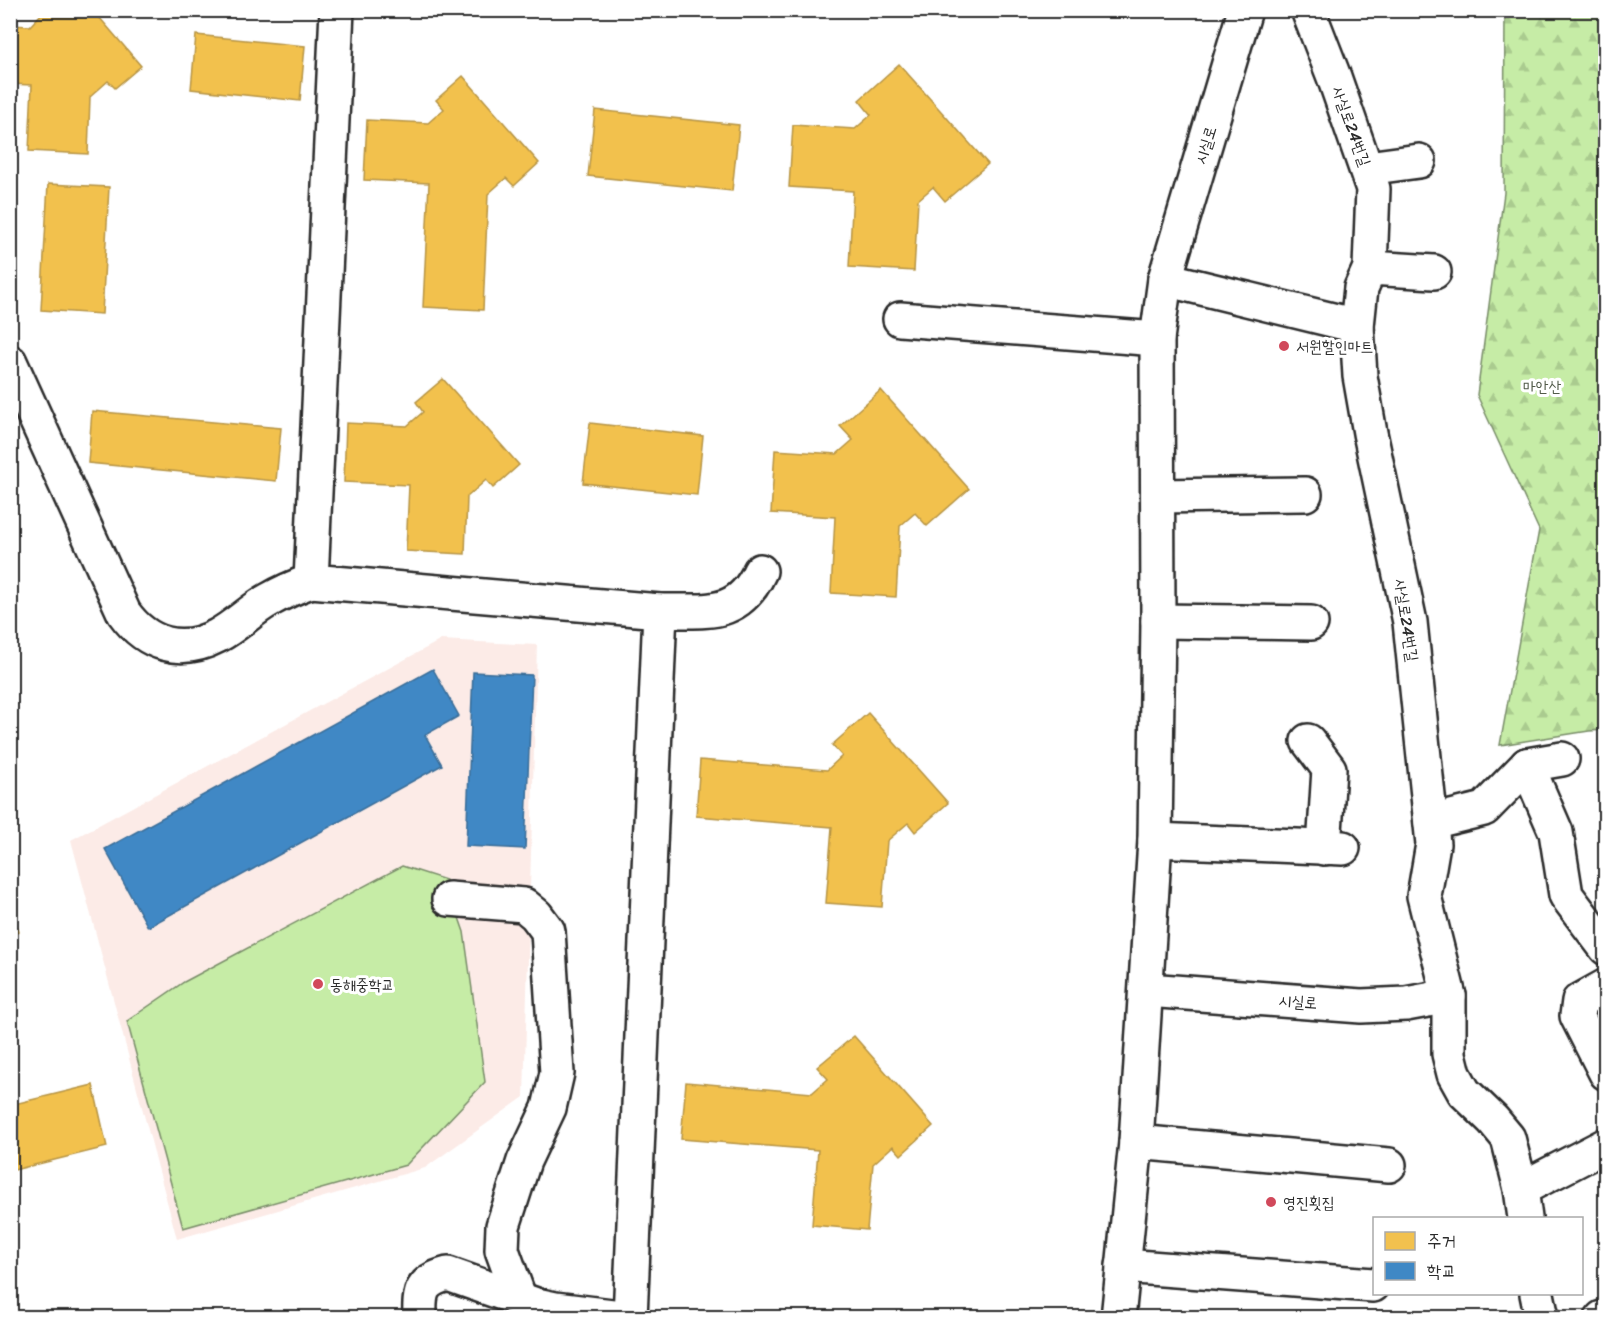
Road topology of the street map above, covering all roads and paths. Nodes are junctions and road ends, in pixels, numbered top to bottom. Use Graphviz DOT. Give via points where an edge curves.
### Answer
graph roads {
  1 [pos="337,10"];
  2 [pos="1245,10"];
  3 [pos="1308,10"];
  4 [pos="1419,161"];
  5 [pos="1367,168"];
  6 [pos="1370,268"];
  7 [pos="1434,272"];
  8 [pos="1165,279"];
  9 [pos="900,319"];
  10 [pos="1357,326"];
  11 [pos="1157,339"];
  12 [pos="10,362"];
  13 [pos="1305,494"];
  14 [pos="1158,496"];
  15 [pos="760,571"];
  16 [pos="311,581"];
  17 [pos="660,611"];
  18 [pos="1158,621"];
  19 [pos="1311,623"];
  20 [pos="1308,741"];
  21 [pos="1562,759"];
  22 [pos="1527,765"];
  23 [pos="1431,822"];
  24 [pos="1155,840"];
  25 [pos="449,899"];
  26 [pos="1605,948"];
  27 [pos="1605,986"];
  28 [pos="1147,990"];
  29 [pos="1449,996"];
  30 [pos="1605,1073"];
  31 [pos="1136,1142"];
  32 [pos="1605,1145"];
  33 [pos="1389,1165"];
  34 [pos="1523,1204"];
  35 [pos="1123,1266"];
  36 [pos="1373,1285"];
  37 [pos="1537,1295"];
  38 [pos="519,1297"];
  39 [pos="420,1317"];
  40 [pos="629,1317"];
  41 [pos="1118,1317"];
  42 [pos="1542,1317"];
  1 -- 16 [label="street"];
  2 -- 8 [label="street, 시실로"];
  3 -- 5 [label="street, 사실로24번길"];
  4 -- 5 [label="street"];
  5 -- 6 [label="street, 사실로24번길" via="1373,189"];
  6 -- 7 [label="street"];
  6 -- 10 [label="street, 사실로24번길" via="1361,288"];
  8 -- 10 [label="street"];
  8 -- 11 [label="street, 시실로"];
  9 -- 11 [label="street"];
  10 -- 23 [label="street, 사실로24번길" via="1360,376 1370,433 1410,622"];
  11 -- 14 [label="street, 시실로"];
  12 -- 16 [label="street" via="124,613 141,633 167,644 202,642 232,627 268,600"];
  13 -- 14 [label="street"];
  14 -- 18 [label="street, 시실로"];
  15 -- 17 [label="street" via="751,590 736,603 716,609"];
  16 -- 17 [label="street"];
  17 -- 40 [label="street"];
  18 -- 19 [label="street"];
  18 -- 24 [label="street, 시실로"];
  20 -- 24 [label="street" via="1329,769 1333,848"];
  21 -- 22 [label="street"];
  22 -- 23 [label="street" via="1484,808"];
  22 -- 26 [label="street" via="1556,832 1566,895"];
  23 -- 29 [label="street, 사실로24번길" via="1433,844 1424,896"];
  24 -- 28 [label="street, 시실로"];
  25 -- 38 [label="street" via="524,905 548,931 557,1073 549,1108 524,1161 503,1226 504,1261"];
  27 -- 30 [label="street" via="1579,1001 1577,1016"];
  28 -- 29 [label="street, 시실로" via="1360,1006 1406,1004"];
  28 -- 31 [label="street, 시실로"];
  29 -- 34 [label="street, 사실로24번길" via="1449,1054 1454,1074 1464,1092 1508,1138"];
  31 -- 33 [label="street"];
  31 -- 35 [label="street, 시실로"];
  32 -- 34 [label="street"];
  35 -- 36 [label="street"];
  35 -- 41 [label="street, 시실로"];
  37 -- 42 [label="street"];
  38 -- 39 [label="street" via="448,1274 426,1283 419,1299"];
  38 -- 40 [label="street" via="555,1309"];
}
